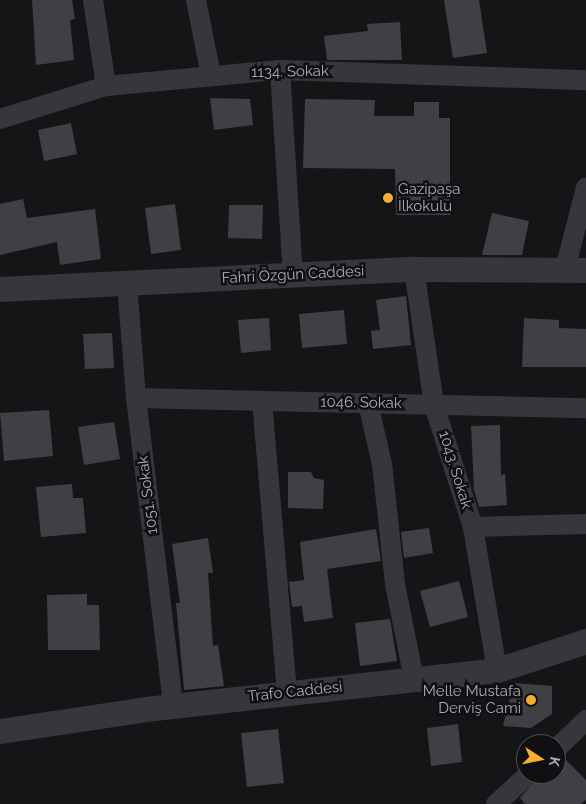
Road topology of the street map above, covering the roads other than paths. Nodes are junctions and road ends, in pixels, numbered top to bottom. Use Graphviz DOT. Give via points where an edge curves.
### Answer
graph roads {
  1 [pos="94,0"];
  2 [pos="196,0"];
  3 [pos="280,70"];
  4 [pos="211,76"];
  5 [pos="586,80"];
  6 [pos="106,86"];
  7 [pos="0,119"];
  8 [pos="586,188"];
  9 [pos="414,269"];
  10 [pos="576,269"];
  11 [pos="293,275"];
  12 [pos="127,283"];
  13 [pos="0,289"];
  14 [pos="136,398"];
  15 [pos="262,401"];
  16 [pos="368,403"];
  17 [pos="434,404"];
  18 [pos="586,408"];
  19 [pos="586,524"];
  20 [pos="473,527"];
  21 [pos="586,641"];
  22 [pos="497,670"];
  23 [pos="414,679"];
  24 [pos="287,693"];
  25 [pos="173,706"];
  26 [pos="586,720"];
  27 [pos="0,731"];
  28 [pos="566,739"];
  29 [pos="518,784"];
  30 [pos="496,804"];
  1 -- 6 [label="street"];
  2 -- 4 [label="street"];
  3 -- 4 [label="street, 1134. Sokak"];
  3 -- 5 [label="street, 1134. Sokak"];
  3 -- 11 [label="street"];
  4 -- 6 [label="street, 1134. Sokak"];
  6 -- 7 [label="street, 1134. Sokak"];
  8 -- 10 [label="street"];
  9 -- 10 [label="street, Fahri Özgün Caddesi"];
  9 -- 11 [label="street, Fahri Özgün Caddesi"];
  9 -- 17 [label="street, 1043. Sokak"];
  11 -- 12 [label="street, Fahri Özgün Caddesi"];
  12 -- 13 [label="street, Fahri Özgün Caddesi"];
  12 -- 14 [label="street, 1051. Sokak"];
  14 -- 15 [label="street, 1046. Sokak"];
  14 -- 25 [label="street, 1051. Sokak"];
  15 -- 16 [label="street, 1046. Sokak"];
  15 -- 24 [label="street"];
  16 -- 17 [label="street, 1046. Sokak"];
  16 -- 23 [label="street" via="382,464 395,584"];
  17 -- 18 [label="street, 1046. Sokak"];
  17 -- 20 [label="street, 1043. Sokak"];
  19 -- 20 [label="street"];
  20 -- 22 [label="street, 1043. Sokak"];
  21 -- 22 [label="street, Trafo Caddesi"];
  22 -- 23 [label="street, Trafo Caddesi"];
  23 -- 24 [label="street, Trafo Caddesi"];
  24 -- 25 [label="street, Trafo Caddesi"];
  25 -- 27 [label="street, Trafo Caddesi"];
  26 -- 28 [label="street"];
  29 -- 30 [label="street"];
}
